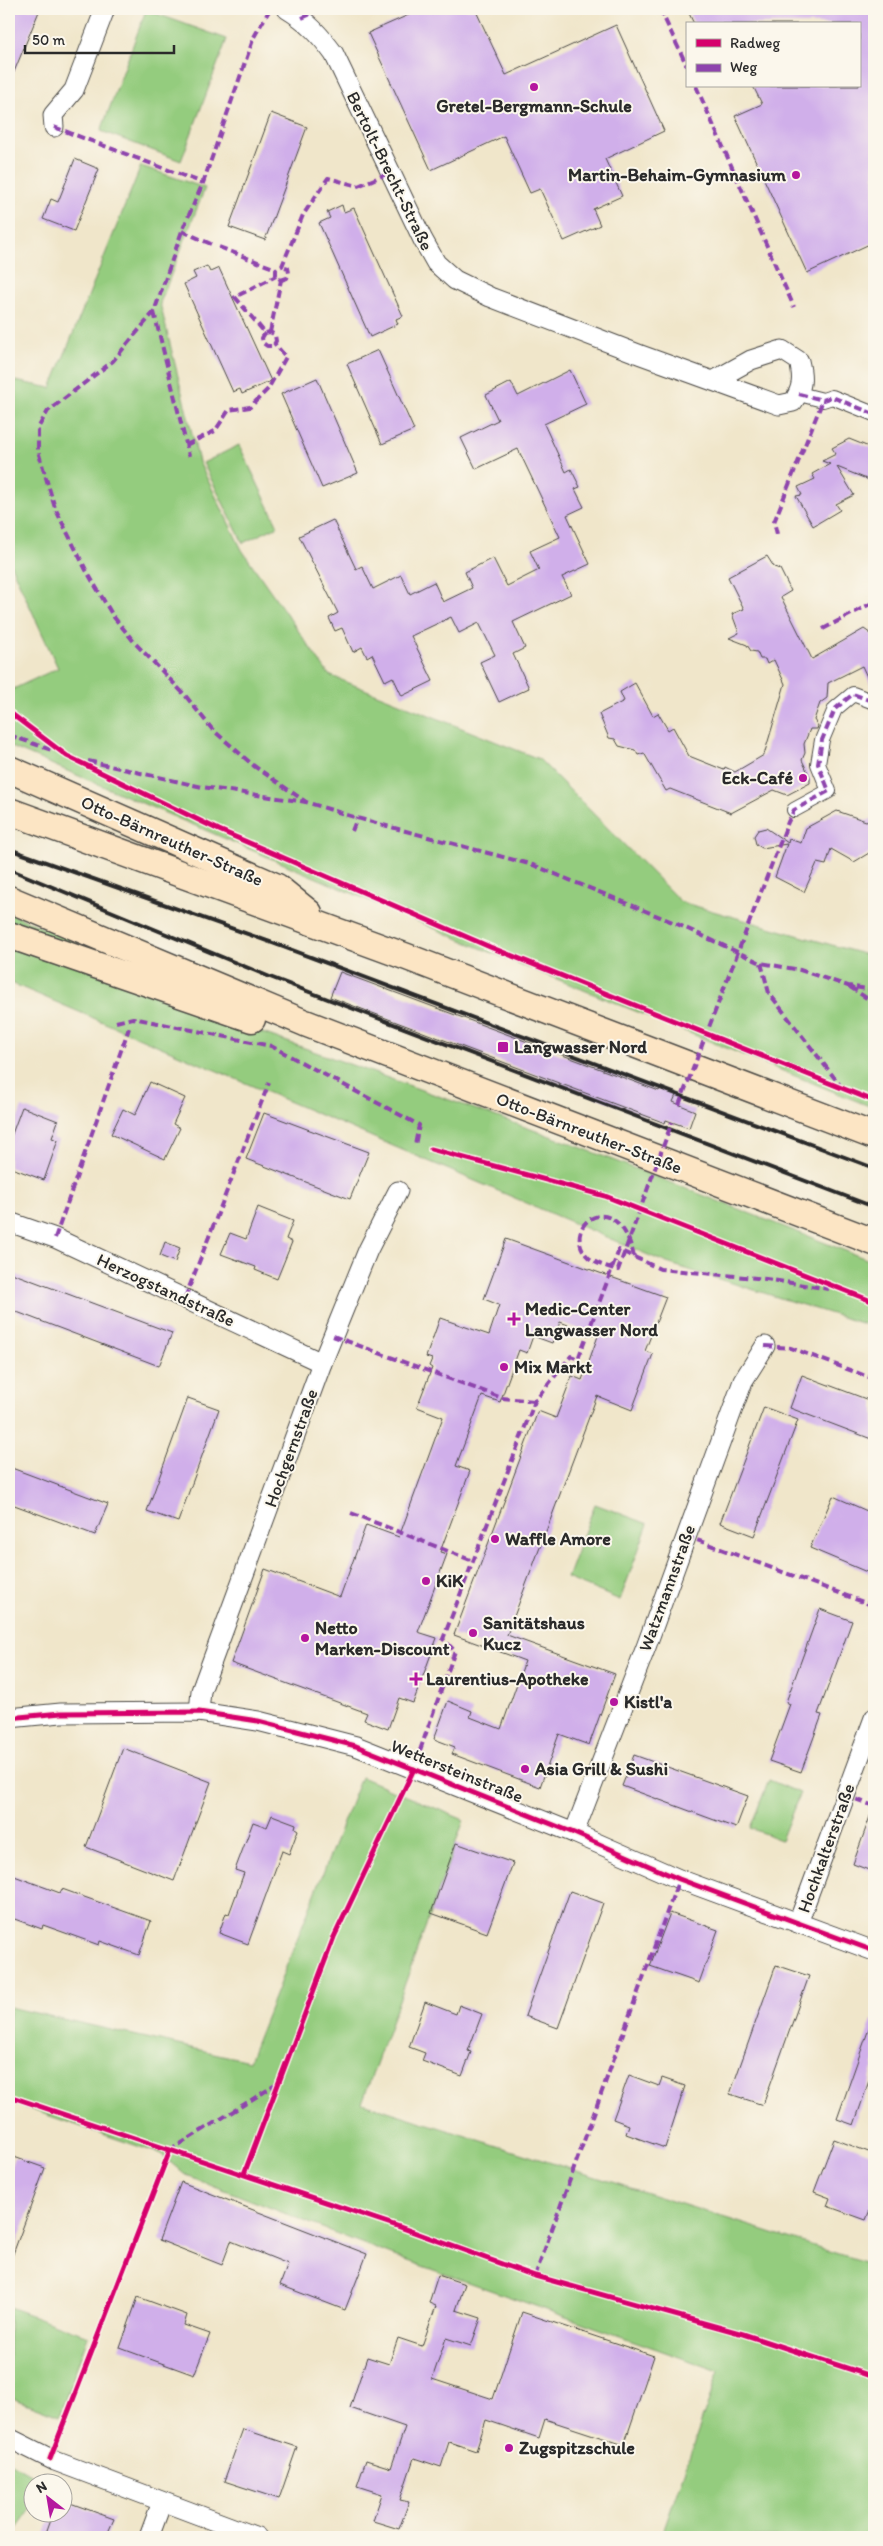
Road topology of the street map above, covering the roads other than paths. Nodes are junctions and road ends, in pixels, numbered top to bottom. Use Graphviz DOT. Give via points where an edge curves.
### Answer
graph roads {
  1 [pos="104,9"];
  2 [pos="287,9"];
  3 [pos="54,127"];
  4 [pos="713,381"];
  5 [pos="799,394"];
  6 [pos="874,414"];
  7 [pos="874,702"];
  8 [pos="9,769"];
  9 [pos="794,810"];
  10 [pos="9,811"];
  11 [pos="9,900"];
  12 [pos="327,927"];
  13 [pos="9,935"];
  14 [pos="305,1023"];
  15 [pos="874,1136"];
  16 [pos="398,1190"];
  17 [pos="9,1222"];
  18 [pos="874,1242"];
  19 [pos="765,1346"];
  20 [pos="322,1363"];
  21 [pos="199,1712"];
  22 [pos="9,1718"];
  23 [pos="874,1718"];
  24 [pos="574,1833"];
  25 [pos="798,1923"];
  26 [pos="874,1951"];
  27 [pos="9,2438"];
  28 [pos="162,2502"];
  29 [pos="149,2537"];
  30 [pos="257,2537"];
  1 -- 3 [label="street" via="74,90 53,115"];
  2 -- 4 [label="street, Bertolt-Brecht-Straße" via="318,33 334,54 422,240 436,263 455,280 490,297"];
  4 -- 5 [label="street, Bertolt-Brecht-Straße" via="779,404 793,402"];
  4 -- 5 [label="street" via="751,360 782,350 799,361 803,377"];
  5 -- 6 [label="street" via="823,400 832,397"];
  7 -- 9 [label="street" via="853,694 835,709 822,740 818,764 829,791"];
  8 -- 12 [label="main road, Otto-Bärnreuther-Straße" via="277,887"];
  10 -- 12 [label="main road, Otto-Bärnreuther-Straße"];
  11 -- 14 [label="main road, Otto-Bärnreuther-Straße"];
  12 -- 15 [label="main road, Otto-Bärnreuther-Straße"];
  13 -- 14 [label="main road, Otto-Bärnreuther-Straße" via="252,1019"];
  14 -- 18 [label="main road, Otto-Bärnreuther-Straße"];
  16 -- 20 [label="street, Hochgernstraße" via="368,1250"];
  17 -- 20 [label="street, Herzogstandstraße" via="64,1242"];
  19 -- 24 [label="street, Watzmannstraße" via="743,1381 649,1640"];
  20 -- 21 [label="street, Hochgernstraße" via="201,1691"];
  21 -- 22 [label="street, Wettersteinstraße" via="61,1713"];
  21 -- 24 [label="street, Wettersteinstraße" via="258,1721 356,1746"];
  23 -- 25 [label="street, Hochkalterstraße"];
  24 -- 25 [label="street, Wettersteinstraße" via="678,1879"];
  25 -- 26 [label="street, Wettersteinstraße"];
  27 -- 28 [label="street" via="55,2461"];
  28 -- 29 [label="street"];
  28 -- 30 [label="street"];
}
